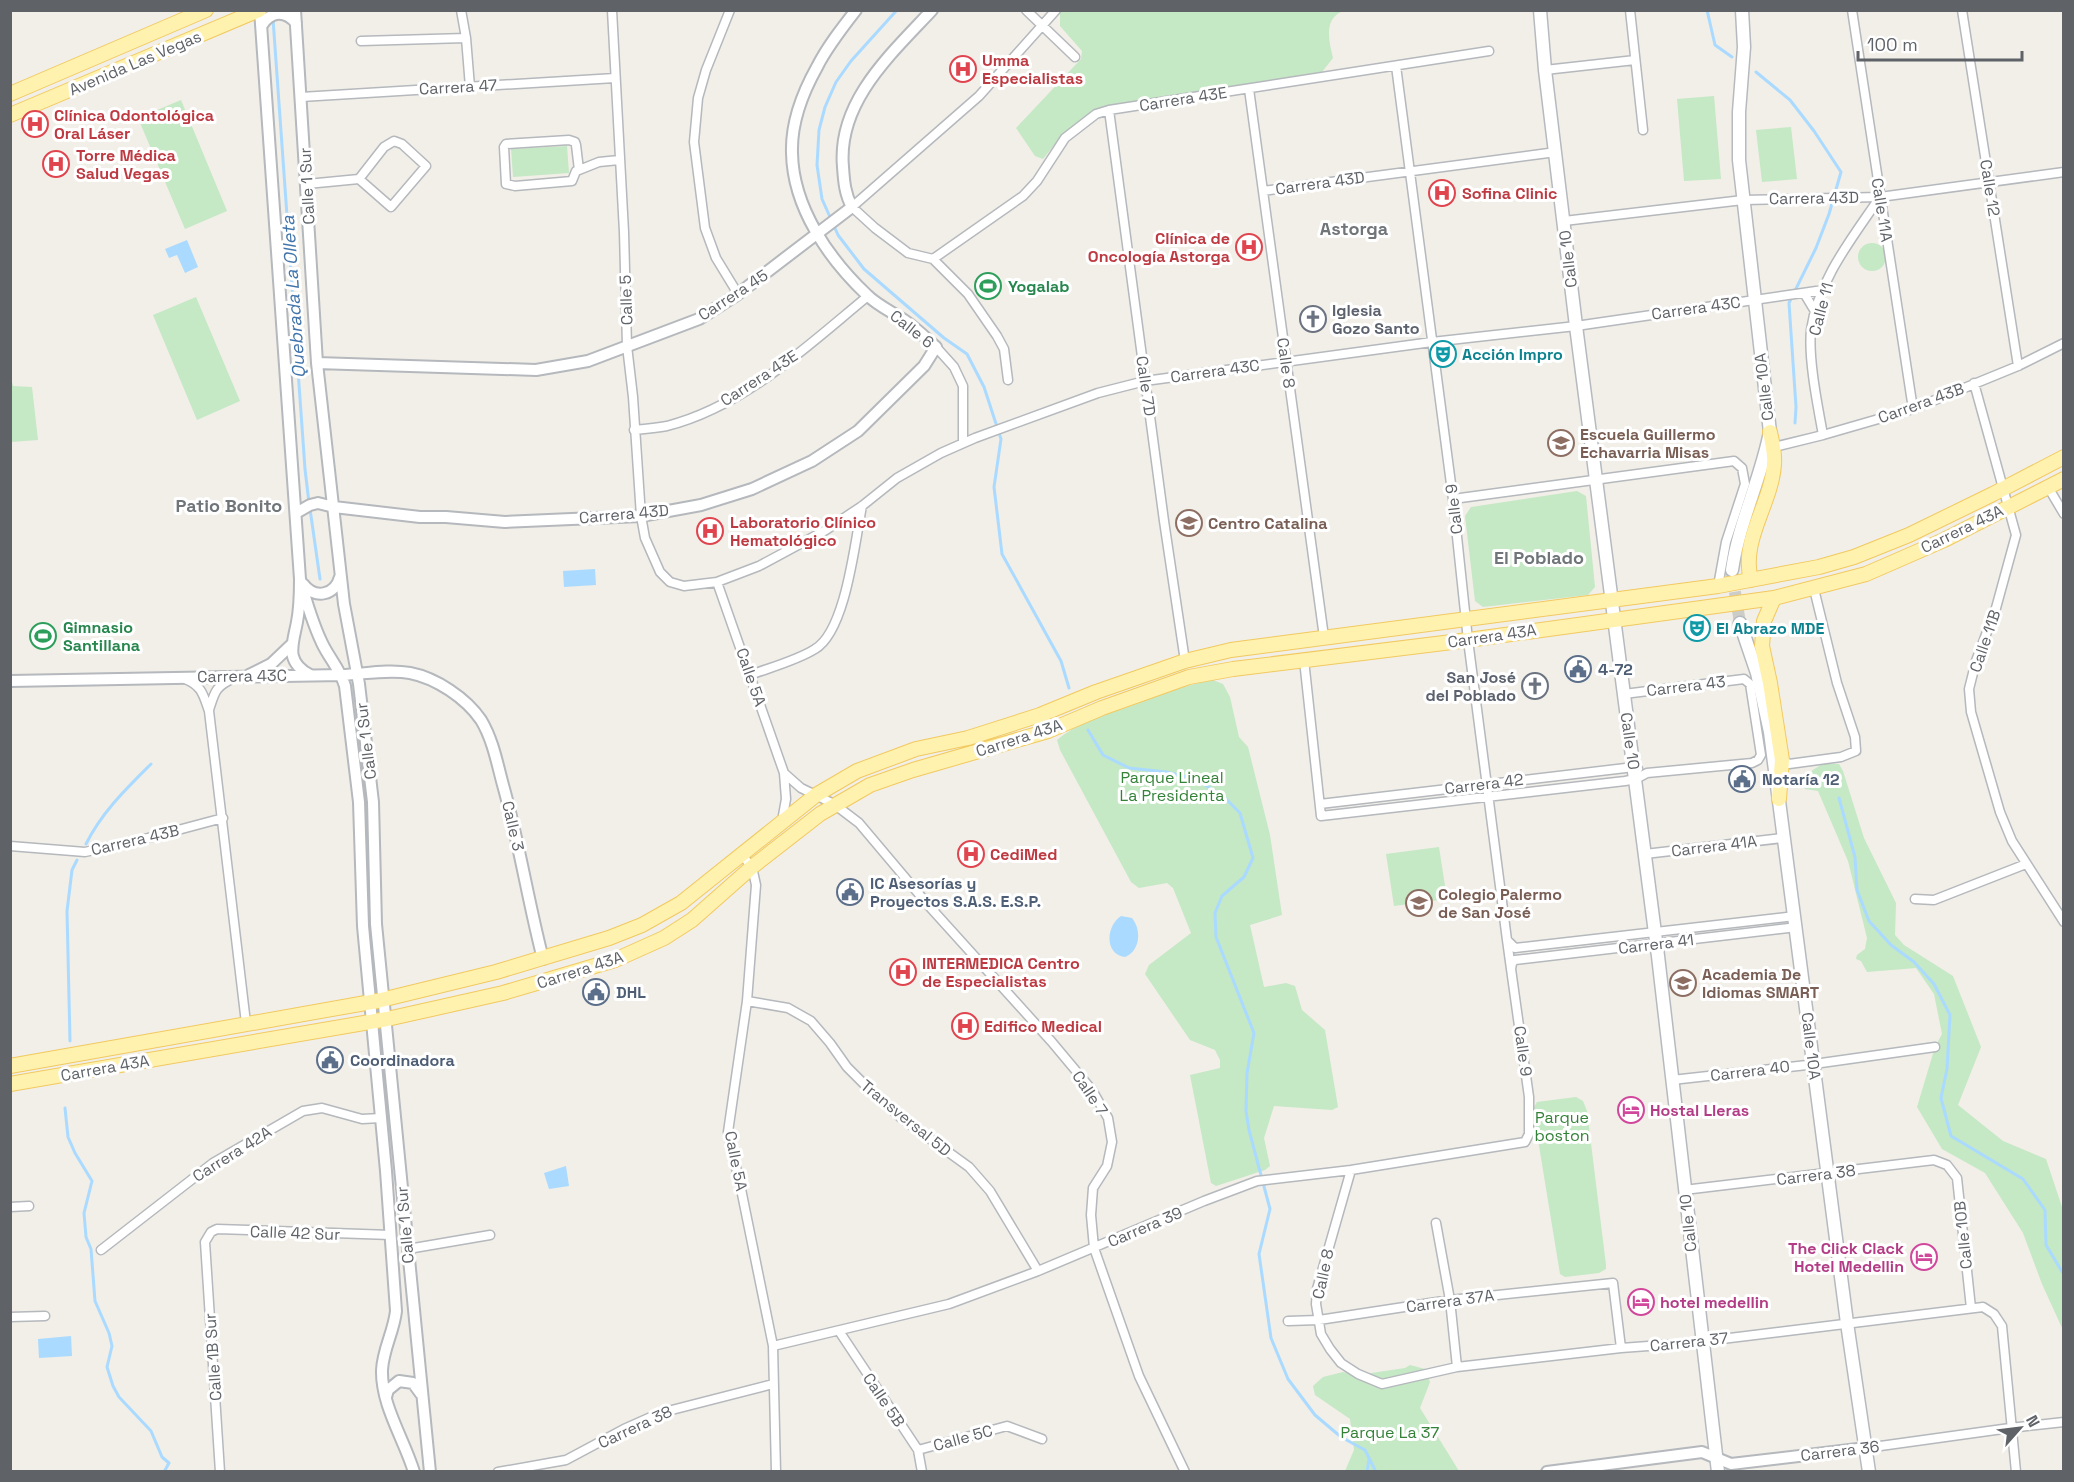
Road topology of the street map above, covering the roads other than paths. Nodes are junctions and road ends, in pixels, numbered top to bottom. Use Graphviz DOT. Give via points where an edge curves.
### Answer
graph roads {
  1 [pos="206,10"];
  2 [pos="260,10"];
  3 [pos="295,10"];
  4 [pos="461,10"];
  5 [pos="612,10"];
  6 [pos="730,10"];
  7 [pos="856,10"];
  8 [pos="932,10"];
  9 [pos="1026,10"];
  10 [pos="1056,10"];
  11 [pos="1540,10"];
  12 [pos="1630,10"];
  13 [pos="1742,10"];
  14 [pos="1852,10"];
  15 [pos="1962,10"];
  16 [pos="296,23"];
  17 [pos="262,25"];
  18 [pos="1041,25"];
  19 [pos="466,38"];
  20 [pos="361,41"];
  21 [pos="1489,51"];
  22 [pos="1075,57"];
  23 [pos="1635,60"];
  24 [pos="1396,66"];
  25 [pos="1545,70"];
  26 [pos="615,78"];
  27 [pos="470,87"];
  28 [pos="1249,88"];
  29 [pos="10,94"];
  30 [pos="301,97"];
  31 [pos="1109,110"];
  32 [pos="10,115"];
  33 [pos="1642,130"];
  34 [pos="1556,152"];
  35 [pos="620,160"];
  36 [pos="579,170"];
  37 [pos="1409,171"];
  38 [pos="2064,172"];
  39 [pos="359,179"];
  40 [pos="1989,182"];
  41 [pos="307,184"];
  42 [pos="1263,191"];
  43 [pos="1880,197"];
  44 [pos="1743,200"];
  45 [pos="849,209"];
  46 [pos="1564,221"];
  47 [pos="817,235"];
  48 [pos="933,259"];
  49 [pos="1823,290"];
  50 [pos="738,294"];
  51 [pos="1802,294"];
  52 [pos="868,296"];
  53 [pos="1754,300"];
  54 [pos="1816,313"];
  55 [pos="1576,326"];
  56 [pos="1432,342"];
  57 [pos="2064,343"];
  58 [pos="627,346"];
  59 [pos="936,347"];
  60 [pos="1286,362"];
  61 [pos="317,363"];
  62 [pos="2018,366"];
  63 [pos="1008,380"];
  64 [pos="1145,381"];
  65 [pos="1974,383"];
  66 [pos="1913,409"];
  67 [pos="634,430"];
  68 [pos="1770,432"];
  69 [pos="1823,435"];
  70 [pos="963,443"];
  71 [pos="1774,447"];
  72 [pos="2064,457"];
  73 [pos="2064,479"];
  74 [pos="1596,480"];
  75 [pos="2048,487"];
  76 [pos="2004,489"];
  77 [pos="1453,499"];
  78 [pos="862,506"];
  79 [pos="334,507"];
  80 [pos="2009,507"];
  81 [pos="296,513"];
  82 [pos="2064,514"];
  83 [pos="641,516"];
  84 [pos="341,570"];
  85 [pos="1732,570"];
  86 [pos="300,579"];
  87 [pos="1751,580"];
  88 [pos="670,582"];
  89 [pos="717,582"];
  90 [pos="1718,586"];
  91 [pos="1814,589"];
  92 [pos="1774,598"];
  93 [pos="1612,599"];
  94 [pos="1466,618"];
  95 [pos="1614,619"];
  96 [pos="1740,623"];
  97 [pos="1324,637"];
  98 [pos="1468,640"];
  99 [pos="291,645"];
  100 [pos="1304,660"];
  101 [pos="1185,661"];
  102 [pos="357,674"];
  103 [pos="310,675"];
  104 [pos="342,675"];
  105 [pos="750,675"];
  106 [pos="242,676"];
  107 [pos="182,677"];
  108 [pos="10,681"];
  109 [pos="1624,693"];
  110 [pos="465,702"];
  111 [pos="209,711"];
  112 [pos="1758,760"];
  113 [pos="1782,760"];
  114 [pos="784,773"];
  115 [pos="1639,773"];
  116 [pos="1486,783"];
  117 [pos="816,795"];
  118 [pos="1488,796"];
  119 [pos="1779,799"];
  120 [pos="834,804"];
  121 [pos="1320,804"];
  122 [pos="223,818"];
  123 [pos="782,821"];
  124 [pos="1783,838"];
  125 [pos="10,846"];
  126 [pos="741,854"];
  127 [pos="1645,854"];
  128 [pos="2026,864"];
  129 [pos="752,867"];
  130 [pos="1915,899"];
  131 [pos="1796,921"];
  132 [pos="2064,922"];
  133 [pos="1656,938"];
  134 [pos="1507,940"];
  135 [pos="543,959"];
  136 [pos="1513,965"];
  137 [pos="385,1000"];
  138 [pos="747,1001"];
  139 [pos="370,1003"];
  140 [pos="387,1019"];
  141 [pos="372,1022"];
  142 [pos="246,1023"];
  143 [pos="1935,1047"];
  144 [pos="1814,1064"];
  145 [pos="10,1066"];
  146 [pos="1672,1080"];
  147 [pos="10,1084"];
  148 [pos="381,1118"];
  149 [pos="1525,1142"];
  150 [pos="1947,1165"];
  151 [pos="1351,1170"];
  152 [pos="1828,1174"];
  153 [pos="1684,1190"];
  154 [pos="29,1206"];
  155 [pos="10,1207"];
  156 [pos="1436,1222"];
  157 [pos="391,1235"];
  158 [pos="490,1235"];
  159 [pos="205,1242"];
  160 [pos="1094,1248"];
  161 [pos="408,1249"];
  162 [pos="101,1250"];
  163 [pos="1038,1271"];
  164 [pos="1450,1300"];
  165 [pos="1971,1308"];
  166 [pos="45,1316"];
  167 [pos="10,1317"];
  168 [pos="1318,1320"];
  169 [pos="1288,1321"];
  170 [pos="1847,1323"];
  171 [pos="839,1331"];
  172 [pos="1701,1341"];
  173 [pos="772,1346"];
  174 [pos="1621,1348"];
  175 [pos="1456,1367"];
  176 [pos="773,1384"];
  177 [pos="1382,1384"];
  178 [pos="421,1395"];
  179 [pos="386,1397"];
  180 [pos="2064,1422"];
  181 [pos="2010,1428"];
  182 [pos="1042,1439"];
  183 [pos="1866,1448"];
  184 [pos="918,1450"];
  185 [pos="1716,1459"];
  186 [pos="220,1472"];
  187 [pos="414,1472"];
  188 [pos="430,1472"];
  189 [pos="498,1472"];
  190 [pos="776,1472"];
  191 [pos="922,1472"];
  192 [pos="1185,1472"];
  193 [pos="1547,1472"];
  194 [pos="1718,1472"];
  195 [pos="1869,1472"];
  196 [pos="2016,1472"];
  1 -- 29 [label="main road, Avenida Las Vegas"];
  2 -- 17 [label="street, Calle 1 Sur"];
  2 -- 32 [label="main road, Avenida Las Vegas"];
  3 -- 16 [label="street, Calle 1 Sur"];
  4 -- 19 [label="street"];
  5 -- 26 [label="street, Calle 5"];
  6 -- 50 [label="street" via="698,98 694,142 705,228 716,258"];
  7 -- 47 [label="street, Calle 6" via="817,65 795,125 792,154 797,183"];
  8 -- 45 [label="street" via="884,62 847,120 841,152"];
  9 -- 18 [label="street"];
  10 -- 18 [label="street, Carrera 45"];
  11 -- 25 [label="main road, Calle 10"];
  12 -- 23 [label="street"];
  13 -- 44 [label="main road" via="1744,47 1738,135"];
  14 -- 43 [label="street, Calle 11A"];
  15 -- 40 [label="street, Calle 12"];
  16 -- 17 [label="street" via="282,13 266,18"];
  16 -- 30 [label="street, Calle 1 Sur"];
  17 -- 81 [label="street, Calle 1 Sur"];
  18 -- 22 [label="street"];
  18 -- 45 [label="street, Carrera 45" via="979,96"];
  19 -- 20 [label="street"];
  19 -- 27 [label="street"];
  21 -- 24 [label="street, Carrera 43E"];
  23 -- 25 [label="street"];
  23 -- 33 [label="street"];
  24 -- 28 [label="street, Carrera 43E"];
  24 -- 37 [label="street, Calle 9"];
  25 -- 34 [label="main road, Calle 10"];
  26 -- 27 [label="street, Carrera 47"];
  26 -- 35 [label="street, Calle 5"];
  27 -- 30 [label="street, Carrera 47"];
  28 -- 31 [label="street, Carrera 43E"];
  28 -- 42 [label="street, Calle 8"];
  30 -- 41 [label="street, Calle 1 Sur"];
  31 -- 48 [label="street, Carrera 43E" via="1096,114 1065,138 1023,196"];
  31 -- 64 [label="street, Calle 7D"];
  34 -- 37 [label="street, Carrera 43D"];
  34 -- 46 [label="main road, Calle 10"];
  35 -- 36 [label="street" via="599,162"];
  35 -- 58 [label="street, Calle 5"];
  36 -- 36 [label="street" via="573,141 509,142 504,147 506,183 515,186 572,181"];
  37 -- 42 [label="street, Carrera 43D"];
  37 -- 56 [label="street, Calle 9"];
  38 -- 40 [label="street, Carrera 43D"];
  39 -- 39 [label="street" via="391,207 426,166 394,141 384,147"];
  39 -- 41 [label="street"];
  40 -- 43 [label="street, Carrera 43D"];
  40 -- 62 [label="street, Calle 12"];
  41 -- 61 [label="street, Calle 1 Sur"];
  42 -- 60 [label="street, Calle 8"];
  43 -- 44 [label="street, Carrera 43D"];
  43 -- 49 [label="street, Calle 11"];
  43 -- 66 [label="street, Calle 11A"];
  44 -- 46 [label="street, Carrera 43D"];
  44 -- 53 [label="main road, Calle 10A"];
  45 -- 47 [label="street, Carrera 45"];
  45 -- 48 [label="street" via="908,253"];
  46 -- 55 [label="main road, Calle 10"];
  47 -- 50 [label="street, Carrera 45"];
  47 -- 52 [label="street, Calle 6"];
  48 -- 63 [label="street" via="968,294 997,336 1004,349"];
  49 -- 51 [label="street, Carrera 43C"];
  49 -- 54 [label="street, Calle 11"];
  50 -- 58 [label="street, Carrera 45" via="699,319"];
  51 -- 53 [label="street, Carrera 43C"];
  51 -- 54 [label="street"];
  52 -- 59 [label="street, Calle 6"];
  52 -- 67 [label="street, Carrera 43E" via="788,363 744,392 666,426"];
  53 -- 55 [label="street, Carrera 43C"];
  53 -- 68 [label="main road, Calle 10A"];
  54 -- 69 [label="street, Calle 11" via="1811,330 1812,353"];
  55 -- 56 [label="street, Carrera 43C"];
  55 -- 74 [label="main road, Calle 10"];
  56 -- 60 [label="street, Carrera 43C"];
  56 -- 77 [label="street, Calle 9"];
  57 -- 62 [label="street, Carrera 43B"];
  58 -- 61 [label="street, Carrera 45" via="588,361 536,370"];
  58 -- 67 [label="street, Calle 5"];
  59 -- 70 [label="street, Calle 6" via="954,367 963,386"];
  59 -- 83 [label="street, Carrera 43D" via="924,366 858,431 812,461 742,492 701,505"];
  60 -- 64 [label="street, Carrera 43C"];
  60 -- 97 [label="street, Calle 8"];
  61 -- 79 [label="street, Calle 1 Sur"];
  62 -- 65 [label="street, Carrera 43B"];
  64 -- 70 [label="street, Carrera 43C" via="1098,393"];
  64 -- 101 [label="street, Calle 7D"];
  65 -- 66 [label="street, Carrera 43B"];
  65 -- 76 [label="street, Calle 11B"];
  66 -- 69 [label="street, Carrera 43B"];
  67 -- 83 [label="street, Calle 5"];
  68 -- 71 [label="main road"];
  68 -- 85 [label="main road, Calle 10A" via="1735,547"];
  69 -- 71 [label="street, Carrera 43B"];
  70 -- 78 [label="street, Carrera 43C" via="897,478"];
  71 -- 87 [label="main road" via="1771,484 1748,558"];
  72 -- 76 [label="main road, Carrera 43A"];
  73 -- 75 [label="main road, Carrera 43A"];
  74 -- 77 [label="street"];
  74 -- 90 [label="street" via="1734,461 1742,468 1745,484 1726,542"];
  74 -- 93 [label="main road, Calle 10"];
  75 -- 80 [label="main road, Carrera 43A"];
  75 -- 82 [label="street"];
  76 -- 80 [label="street, Calle 11B"];
  76 -- 87 [label="main road, Carrera 43A" via="1854,557"];
  77 -- 94 [label="street, Calle 9"];
  78 -- 89 [label="street, Carrera 43C" via="784,554"];
  78 -- 105 [label="street" via="832,632 815,650"];
  79 -- 81 [label="street, Carrera 43D" via="318,503"];
  79 -- 83 [label="street, Carrera 43D" via="506,522"];
  79 -- 84 [label="street, Calle 1 Sur"];
  80 -- 91 [label="main road, Carrera 43A" via="1866,573"];
  80 -- 128 [label="street, Calle 11B" via="2016,535 1969,688 1971,712 2000,812"];
  81 -- 86 [label="street, Calle 1 Sur"];
  83 -- 88 [label="street, Calle 5" via="651,556"];
  84 -- 86 [label="street" via="336,587 329,593 311,592"];
  84 -- 102 [label="street, Calle 1 Sur"];
  86 -- 99 [label="street, Calle 1 Sur"];
  86 -- 104 [label="street, Calle 1 Sur" via="309,613"];
  87 -- 90 [label="main road, Carrera 43A"];
  88 -- 89 [label="street, Carrera 43C" via="684,586"];
  89 -- 105 [label="street, Calle 5A"];
  90 -- 93 [label="main road, Carrera 43A"];
  91 -- 92 [label="main road, Carrera 43A"];
  91 -- 113 [label="street" via="1856,737 1856,751 1841,757 1789,764"];
  92 -- 95 [label="main road, Carrera 43A"];
  92 -- 113 [label="main road" via="1764,621 1762,646"];
  93 -- 94 [label="main road, Carrera 43A"];
  93 -- 95 [label="main road, Calle 10"];
  94 -- 97 [label="main road, Carrera 43A"];
  94 -- 98 [label="street, Calle 9"];
  95 -- 98 [label="main road, Carrera 43A"];
  95 -- 109 [label="main road, Calle 10"];
  96 -- 119 [label="main road, Calle 10A" via="1765,704"];
  97 -- 101 [label="main road, Carrera 43A" via="1231,650"];
  98 -- 100 [label="main road, Carrera 43A"];
  98 -- 116 [label="street, Calle 9"];
  99 -- 103 [label="street" via="294,660"];
  99 -- 106 [label="street" via="271,664"];
  100 -- 120 [label="main road, Carrera 43A" via="1189,677 1048,731 884,780"];
  100 -- 121 [label="street"];
  101 -- 117 [label="main road, Carrera 43A" via="1040,715 889,758 856,771"];
  102 -- 104 [label="street, Carrera 43C"];
  102 -- 110 [label="street, Carrera 43C" via="410,673"];
  102 -- 137 [label="street, Calle 1 Sur" via="373,802 376,924"];
  103 -- 104 [label="street, Carrera 43C"];
  103 -- 106 [label="street, Carrera 43C"];
  104 -- 139 [label="street, Calle 1 Sur" via="359,802"];
  105 -- 114 [label="street, Calle 5A"];
  106 -- 107 [label="street, Carrera 43C"];
  106 -- 111 [label="street" via="215,689"];
  107 -- 108 [label="street, Carrera 43C"];
  107 -- 111 [label="street" via="200,689"];
  109 -- 112 [label="street, Carrera 43" via="1744,679 1750,684 1761,755"];
  109 -- 115 [label="main road, Calle 10"];
  110 -- 135 [label="street, Calle 3" via="480,718 494,750"];
  111 -- 122 [label="street"];
  112 -- 115 [label="street, Carrera 42" via="1752,764"];
  113 -- 119 [label="main road"];
  114 -- 117 [label="street"];
  114 -- 123 [label="street, Calle 5A" via="786,799"];
  115 -- 116 [label="street, Carrera 42"];
  115 -- 118 [label="street, Carrera 42"];
  115 -- 127 [label="main road, Calle 10"];
  116 -- 118 [label="street, Calle 9"];
  116 -- 121 [label="street, Carrera 42"];
  117 -- 120 [label="street, Calle 7"];
  117 -- 123 [label="main road, Carrera 43A"];
  118 -- 121 [label="street, Carrera 42" via="1321,816"];
  118 -- 134 [label="street, Calle 9"];
  119 -- 124 [label="main road, Calle 10A"];
  120 -- 129 [label="main road, Carrera 43A"];
  120 -- 160 [label="street, Calle 7" via="859,823 1092,1089 1108,1118 1112,1142 1107,1166 1093,1188"];
  122 -- 125 [label="street, Carrera 43B" via="85,852"];
  122 -- 142 [label="street"];
  123 -- 126 [label="main road, Carrera 43A"];
  124 -- 127 [label="street, Carrera 41A"];
  124 -- 131 [label="main road, Calle 10A"];
  126 -- 129 [label="street"];
  126 -- 135 [label="main road, Carrera 43A" via="655,919"];
  127 -- 133 [label="main road, Calle 10"];
  128 -- 130 [label="street" via="1934,900"];
  128 -- 132 [label="street, Calle 11B"];
  129 -- 138 [label="street, Calle 5A" via="756,885"];
  129 -- 140 [label="main road, Carrera 43A" via="692,920 635,952 546,982"];
  131 -- 133 [label="street, Carrera 41"];
  131 -- 144 [label="main road, Calle 10A"];
  133 -- 134 [label="street, Carrera 41" via="1515,948"];
  133 -- 136 [label="street, Carrera 41"];
  133 -- 146 [label="main road, Calle 10"];
  134 -- 136 [label="street, Calle 9"];
  135 -- 137 [label="main road, Carrera 43A"];
  136 -- 149 [label="street, Calle 9" via="1529,1097 1529,1134"];
  137 -- 139 [label="main road, Carrera 43A"];
  137 -- 140 [label="street, Calle 1 Sur"];
  138 -- 163 [label="street, Transversal 5D" via="788,1008 810,1021 869,1089 900,1117 969,1167 990,1191"];
  138 -- 173 [label="street, Calle 5A" via="728,1132"];
  139 -- 141 [label="street, Calle 1 Sur"];
  139 -- 142 [label="main road, Carrera 43A"];
  140 -- 141 [label="main road, Carrera 43A"];
  140 -- 161 [label="street, Calle 1 Sur"];
  141 -- 147 [label="main road, Carrera 43A"];
  141 -- 148 [label="street, Calle 1 Sur"];
  142 -- 145 [label="main road, Carrera 43A"];
  143 -- 144 [label="street, Carrera 40"];
  144 -- 146 [label="street, Carrera 40"];
  144 -- 152 [label="main road, Calle 10A"];
  146 -- 153 [label="main road, Calle 10"];
  148 -- 157 [label="street, Calle 1 Sur"];
  148 -- 162 [label="street, Carrera 42A" via="362,1119 322,1108 303,1112 213,1163"];
  149 -- 151 [label="street, Carrera 39"];
  150 -- 152 [label="street, Carrera 38" via="1934,1160"];
  150 -- 165 [label="street, Calle 10B" via="1957,1178"];
  151 -- 160 [label="street, Carrera 39" via="1260,1181"];
  151 -- 168 [label="street, Calle 8" via="1317,1289"];
  152 -- 153 [label="street, Carrera 38"];
  152 -- 170 [label="main road, Calle 10A"];
  153 -- 172 [label="main road, Calle 10"];
  154 -- 155 [label="street"];
  156 -- 164 [label="street"];
  157 -- 159 [label="street, Calle 42 Sur" via="218,1230 211,1232"];
  157 -- 179 [label="street, Calle 1 Sur" via="396,1311 383,1364"];
  158 -- 161 [label="street"];
  159 -- 186 [label="street, Calle 1B Sur"];
  160 -- 163 [label="street, Carrera 39"];
  160 -- 192 [label="street, Calle 7" via="1139,1376"];
  161 -- 178 [label="street, Calle 1 Sur"];
  163 -- 171 [label="street, Carrera 39" via="949,1304"];
  164 -- 168 [label="street, Carrera 37A"];
  164 -- 174 [label="street, Carrera 37A" via="1613,1283"];
  164 -- 175 [label="street"];
  165 -- 170 [label="street, Carrera 37"];
  165 -- 181 [label="street, Carrera 37" via="1983,1307 2002,1326"];
  166 -- 167 [label="street"];
  168 -- 169 [label="street, Carrera 37A"];
  168 -- 177 [label="street, Calle 8" via="1321,1334 1341,1363"];
  170 -- 172 [label="street, Carrera 37"];
  170 -- 183 [label="main road, Calle 10A"];
  171 -- 173 [label="street, Carrera 39"];
  171 -- 184 [label="street, Calle 5B"];
  172 -- 174 [label="street, Carrera 37"];
  172 -- 185 [label="main road, Calle 10"];
  173 -- 176 [label="street, Calle 5A"];
  174 -- 175 [label="street, Carrera 37"];
  175 -- 177 [label="street, Carrera 37"];
  176 -- 189 [label="street, Carrera 38" via="660,1413 566,1461"];
  176 -- 190 [label="street, Calle 5A"];
  178 -- 179 [label="street" via="413,1383 399,1381"];
  178 -- 188 [label="street, Calle 1 Sur"];
  179 -- 187 [label="street, Calle 1 Sur"];
  180 -- 181 [label="street, Carrera 36"];
  181 -- 183 [label="street, Carrera 36"];
  181 -- 196 [label="street"];
  182 -- 184 [label="street, Calle 5C" via="1007,1426"];
  183 -- 185 [label="street, Carrera 36" via="1731,1464"];
  183 -- 195 [label="main road, Calle 10A"];
  184 -- 191 [label="street, Calle 5B"];
  185 -- 193 [label="street, Carrera 36" via="1702,1452"];
  185 -- 194 [label="main road, Calle 10"];
}
